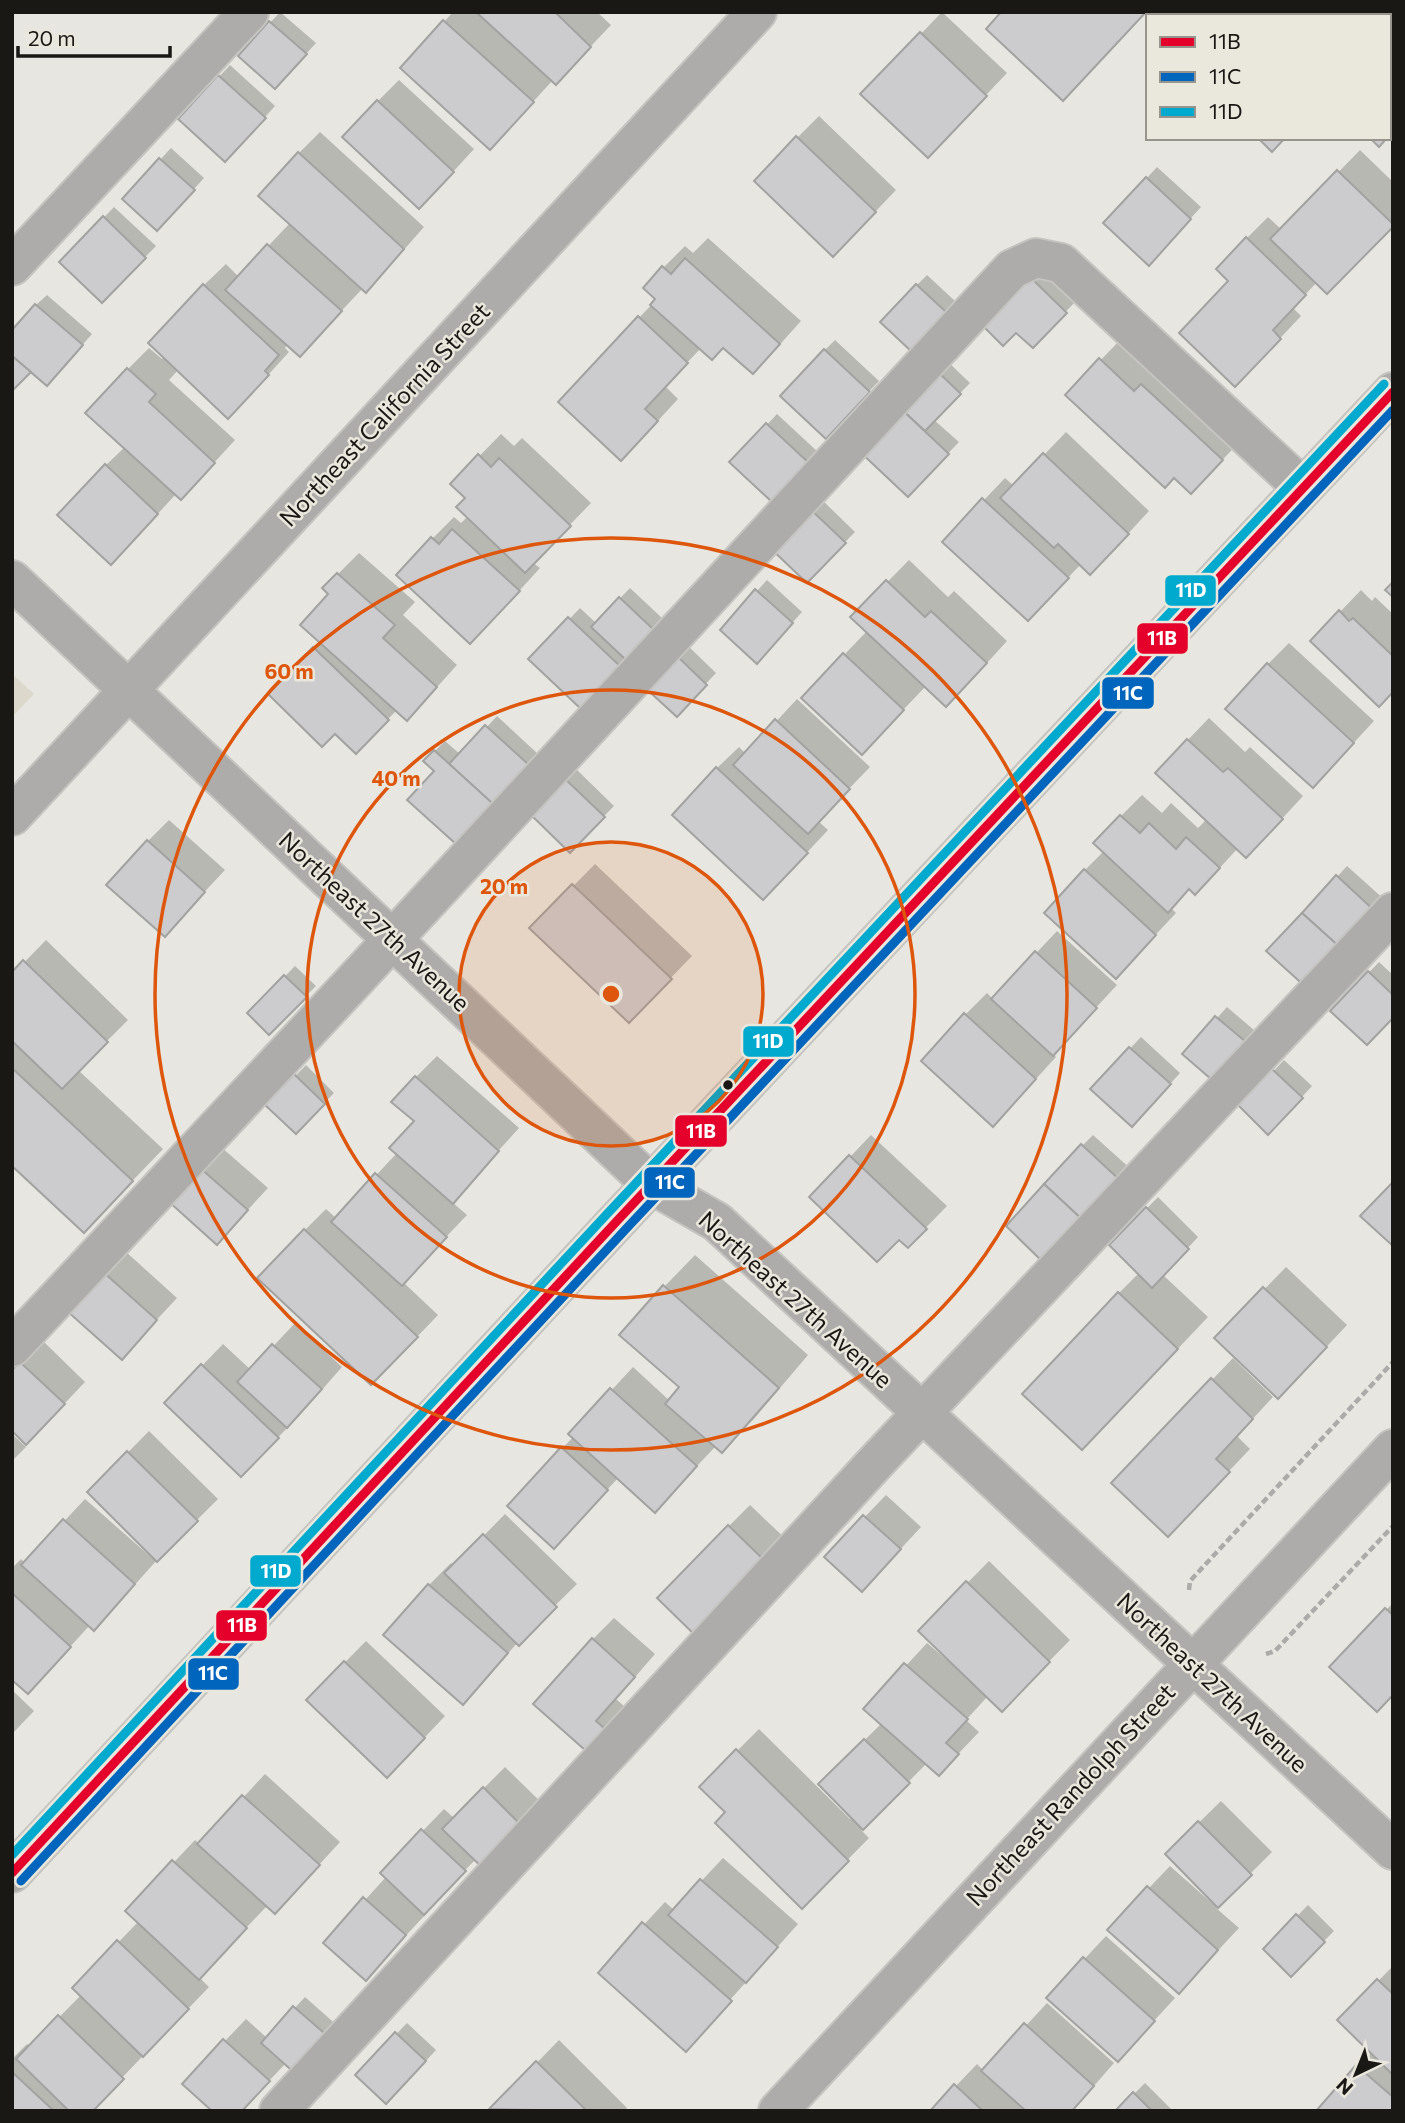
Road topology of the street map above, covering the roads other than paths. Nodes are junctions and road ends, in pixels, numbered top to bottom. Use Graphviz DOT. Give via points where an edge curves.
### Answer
graph roads {
  1 [pos="249,12"];
  2 [pos="757,12"];
  3 [pos="12,266"];
  4 [pos="1393,392"];
  5 [pos="1303,488"];
  6 [pos="12,580"];
  7 [pos="131,690"];
  8 [pos="12,817"];
  9 [pos="1393,912"];
  10 [pos="393,939"];
  11 [pos="651,1184"];
  12 [pos="12,1347"];
  13 [pos="921,1413"];
  14 [pos="1393,1449"];
  15 [pos="1192,1664"];
  16 [pos="1393,1850"];
  17 [pos="12,1873"];
  18 [pos="279,2111"];
  19 [pos="778,2111"];
  1 -- 3 [label="street"];
  2 -- 7 [label="street, Northeast California Street"];
  4 -- 5 [label="street"];
  5 -- 10 [label="street" via="1061,263 1036,258 1012,268"];
  5 -- 11 [label="street"];
  6 -- 7 [label="street, Northeast 27th Avenue"];
  7 -- 8 [label="street, Northeast California Street"];
  7 -- 10 [label="street, Northeast 27th Avenue"];
  9 -- 13 [label="street"];
  10 -- 11 [label="street, Northeast 27th Avenue"];
  10 -- 12 [label="street"];
  11 -- 13 [label="street, Northeast 27th Avenue" via="717,1222"];
  11 -- 17 [label="street"];
  13 -- 15 [label="street, Northeast 27th Avenue"];
  13 -- 18 [label="street"];
  14 -- 15 [label="street, Northeast Randolph Street"];
  15 -- 16 [label="street, Northeast 27th Avenue"];
  15 -- 19 [label="street, Northeast Randolph Street"];
}
